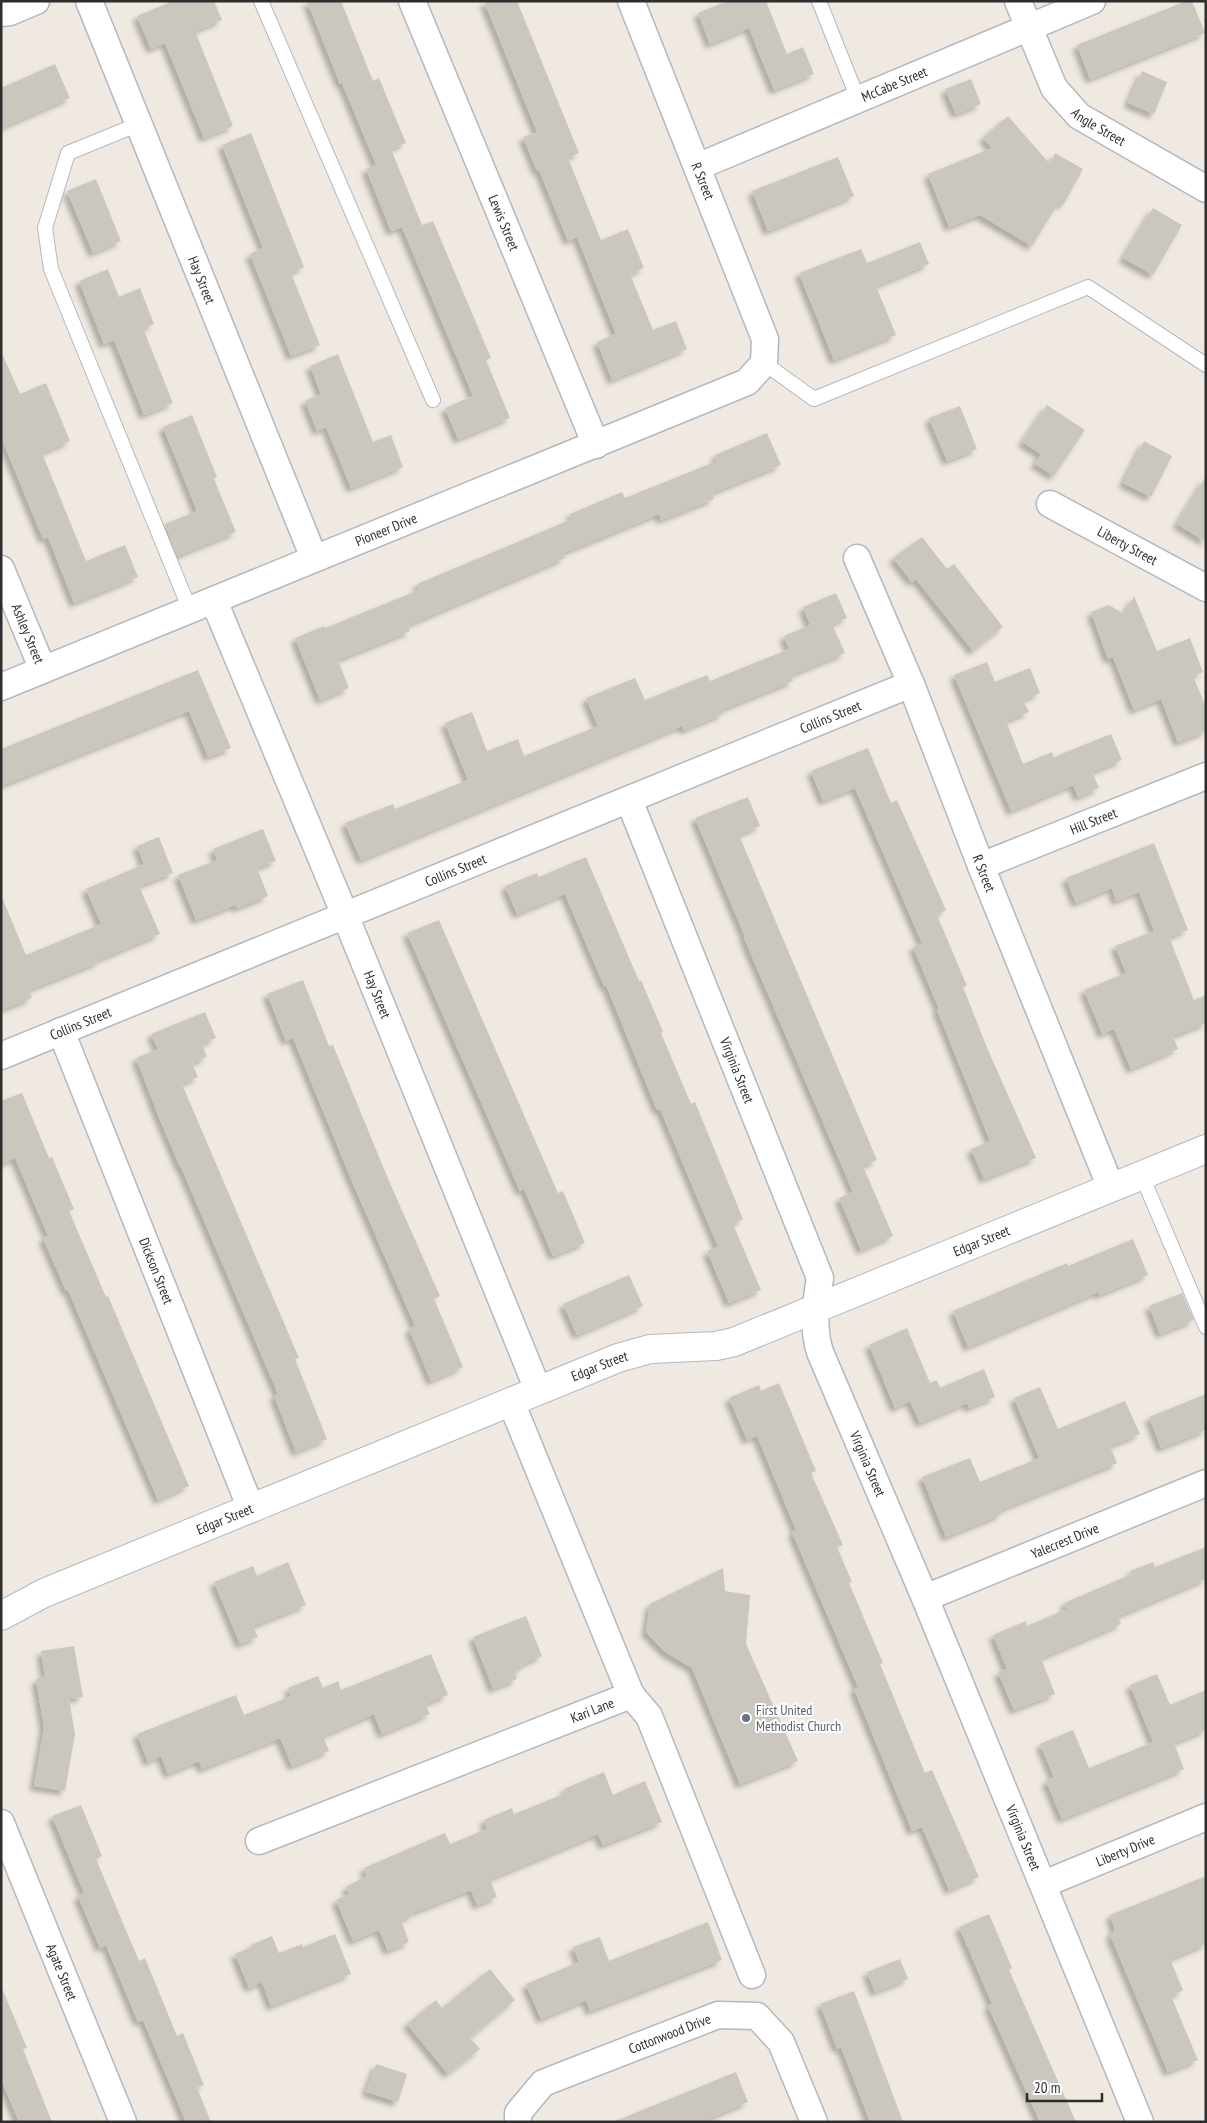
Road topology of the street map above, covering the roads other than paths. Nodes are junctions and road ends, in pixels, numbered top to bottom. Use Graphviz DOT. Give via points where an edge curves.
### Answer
graph roads {
  1 [pos="36,1"];
  2 [pos="89,1"];
  3 [pos="261,1"];
  4 [pos="412,1"];
  5 [pos="631,1"];
  6 [pos="819,1"];
  7 [pos="1018,1"];
  8 [pos="1092,1"];
  9 [pos="1,13"];
  10 [pos="1029,27"];
  11 [pos="858,99"];
  12 [pos="139,124"];
  13 [pos="697,167"];
  14 [pos="1206,189"];
  15 [pos="764,363"];
  16 [pos="1206,365"];
  17 [pos="433,400"];
  18 [pos="596,445"];
  19 [pos="1050,504"];
  20 [pos="314,558"];
  21 [pos="857,558"];
  22 [pos="1,569"];
  23 [pos="1206,588"];
  24 [pos="202,605"];
  25 [pos="43,670"];
  26 [pos="911,684"];
  27 [pos="1,687"];
  28 [pos="1206,776"];
  29 [pos="629,800"];
  30 [pos="981,866"];
  31 [pos="345,915"];
  32 [pos="61,1031"];
  33 [pos="1,1056"];
  34 [pos="1206,1149"];
  35 [pos="1142,1176"];
  36 [pos="1111,1188"];
  37 [pos="815,1309"];
  38 [pos="1206,1327"];
  39 [pos="538,1390"];
  40 [pos="511,1402"];
  41 [pos="1206,1483"];
  42 [pos="252,1509"];
  43 [pos="925,1598"];
  44 [pos="1,1616"];
  45 [pos="630,1695"];
  46 [pos="1206,1816"];
  47 [pos="1,1823"];
  48 [pos="259,1841"];
  49 [pos="1044,1884"];
  50 [pos="752,1975"];
  51 [pos="124,2122"];
  52 [pos="518,2122"];
  53 [pos="814,2122"];
  54 [pos="1140,2122"];
  1 -- 9 [label="street"];
  2 -- 12 [label="street, Hay Street"];
  3 -- 17 [label="lane"];
  4 -- 18 [label="street, Lewis Street"];
  5 -- 13 [label="street, R Street"];
  6 -- 11 [label="lane"];
  7 -- 10 [label="street, Angle Street"];
  8 -- 10 [label="street, McCabe Street"];
  10 -- 11 [label="street, McCabe Street"];
  10 -- 14 [label="street, Angle Street" via="1054,88 1080,116"];
  11 -- 13 [label="street, McCabe Street"];
  12 -- 20 [label="street, Hay Street"];
  12 -- 24 [label="lane" via="68,153 45,228 52,269"];
  13 -- 15 [label="street, R Street" via="765,339"];
  15 -- 16 [label="lane" via="814,399 1088,287"];
  15 -- 18 [label="street, Pioneer Drive" via="747,382"];
  18 -- 20 [label="street, Pioneer Drive"];
  19 -- 23 [label="street, Liberty Street"];
  20 -- 24 [label="street, Pioneer Drive"];
  21 -- 26 [label="street, R Street"];
  22 -- 25 [label="street, Ashley Street"];
  24 -- 25 [label="street, Pioneer Drive"];
  24 -- 31 [label="street, Hay Street"];
  25 -- 27 [label="street, Pioneer Drive"];
  26 -- 29 [label="street, Collins Street"];
  26 -- 30 [label="street, R Street"];
  28 -- 30 [label="street, Hill Street"];
  29 -- 31 [label="street, Collins Street"];
  29 -- 37 [label="street, Virginia Street" via="820,1278"];
  30 -- 36 [label="street, R Street"];
  31 -- 32 [label="street, Collins Street"];
  31 -- 39 [label="street, Hay Street"];
  32 -- 33 [label="street, Collins Street"];
  32 -- 42 [label="street, Dickson Street"];
  34 -- 35 [label="street, Edgar Street"];
  35 -- 36 [label="street, Edgar Street"];
  35 -- 38 [label="lane"];
  36 -- 37 [label="street, Edgar Street"];
  37 -- 39 [label="street, Edgar Street" via="734,1342 650,1349 618,1358"];
  37 -- 43 [label="street, Virginia Street" via="820,1352"];
  39 -- 40 [label="street, Edgar Street"];
  40 -- 42 [label="street, Edgar Street"];
  40 -- 45 [label="street, Kari Lane"];
  41 -- 43 [label="street, Yalecrest Drive"];
  42 -- 44 [label="street, Edgar Street" via="44,1593"];
  43 -- 49 [label="street, Virginia Street"];
  45 -- 48 [label="street, Kari Lane"];
  45 -- 50 [label="street" via="649,1716"];
  46 -- 49 [label="street, Liberty Drive"];
  47 -- 51 [label="street, Agate Street"];
  49 -- 54 [label="street, Virginia Street"];
  52 -- 53 [label="street, Cottonwood Drive" via="518,2113 543,2083 718,2014 757,2016 781,2042"];
}
